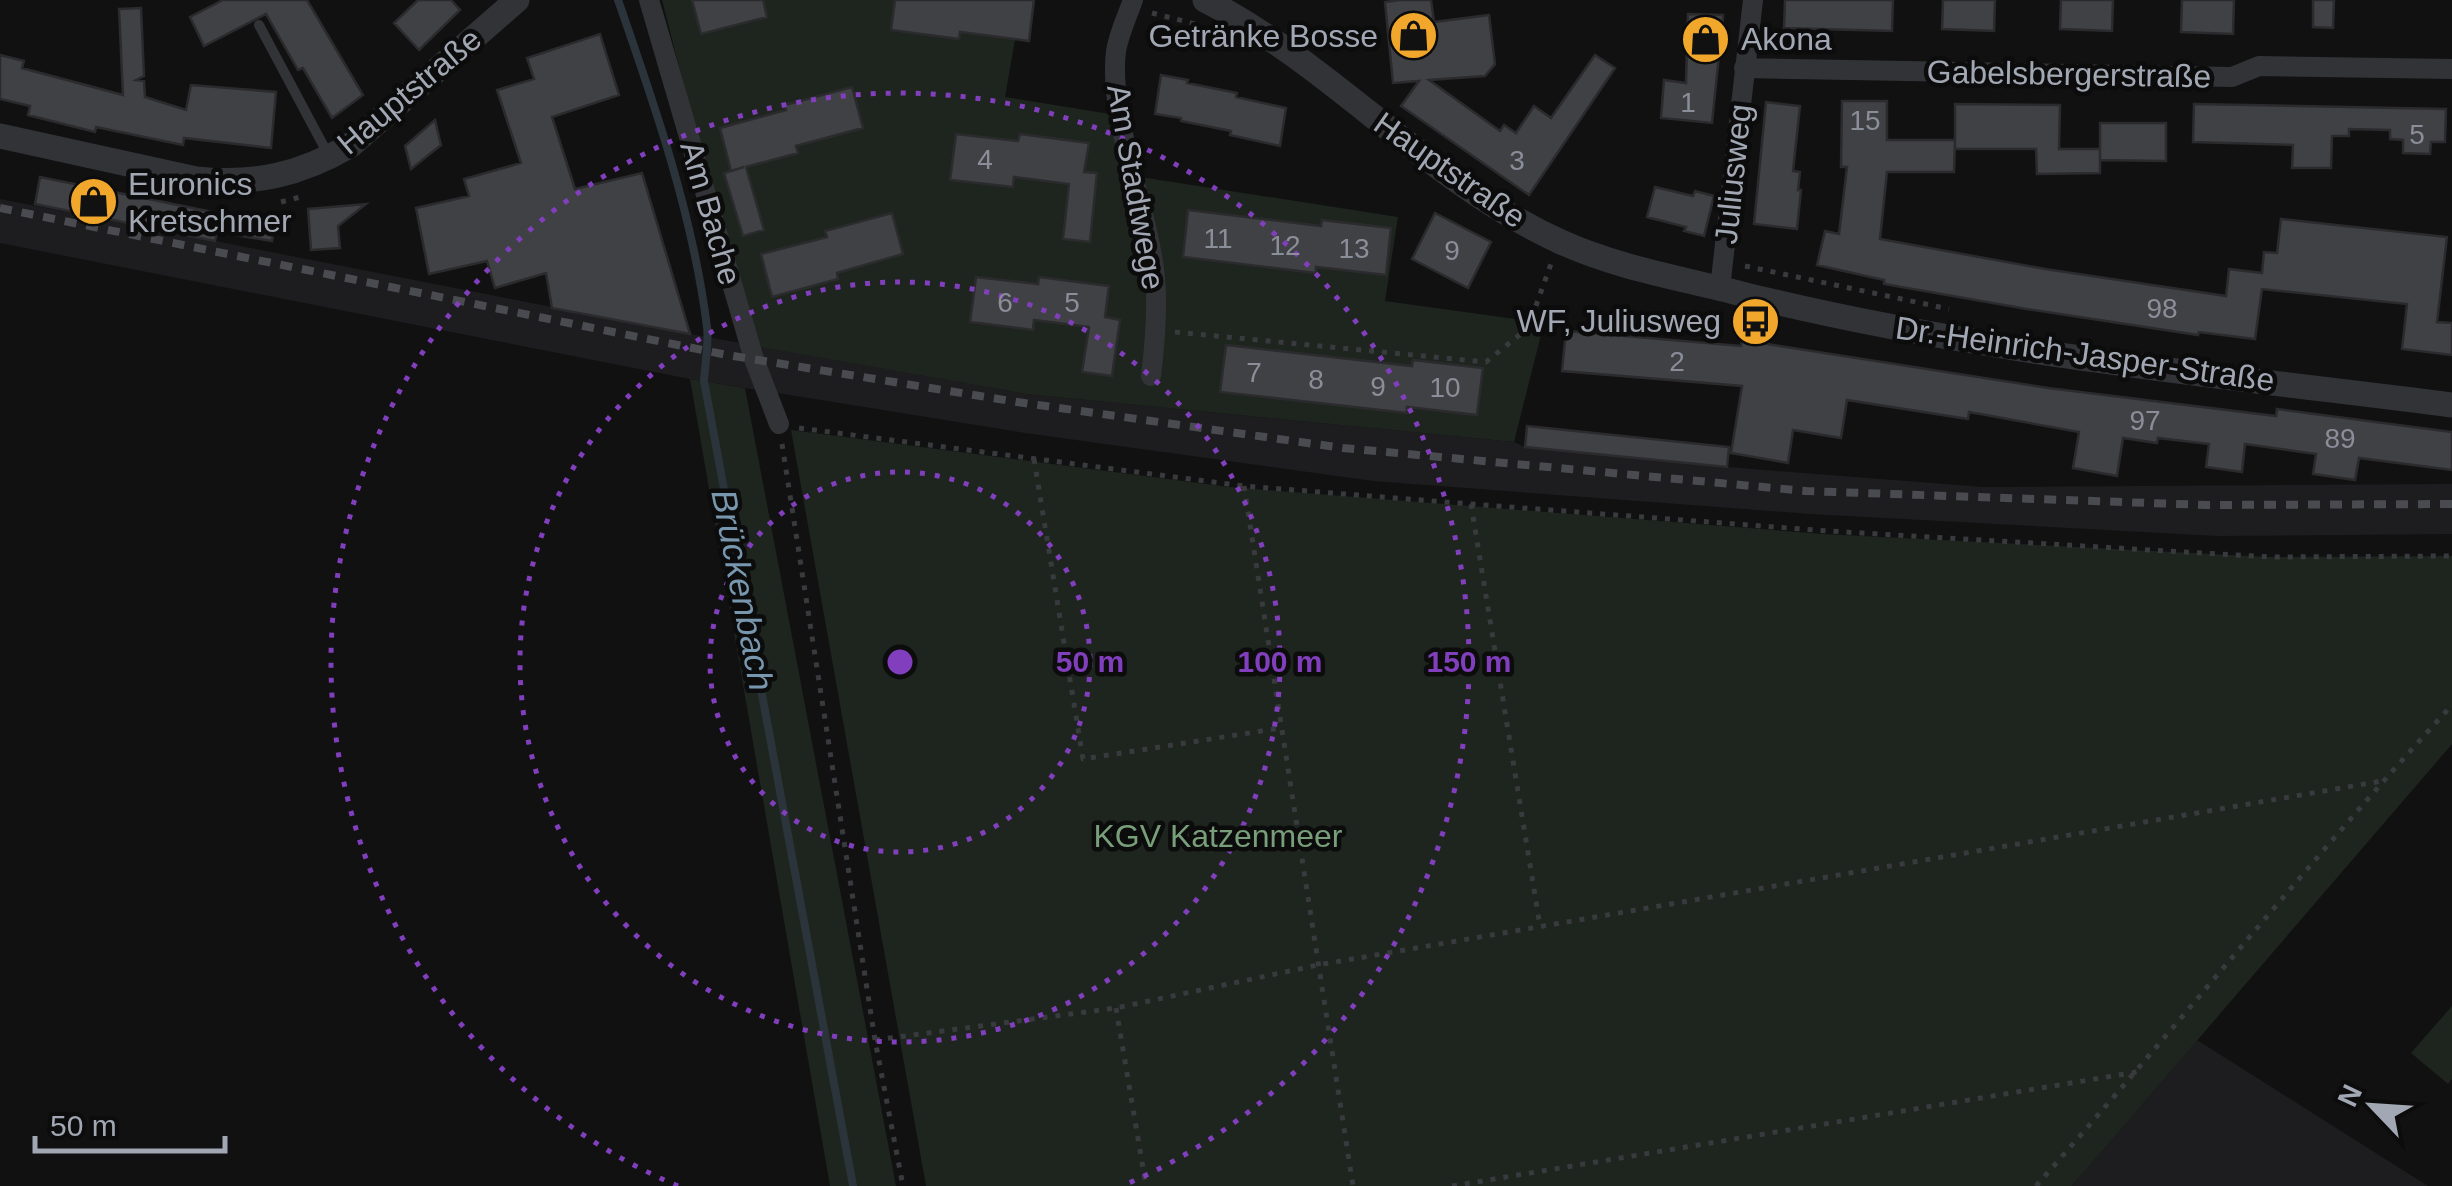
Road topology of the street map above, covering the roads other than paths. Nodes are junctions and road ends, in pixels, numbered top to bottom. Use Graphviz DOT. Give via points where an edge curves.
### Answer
graph roads {
  1 [pos="517,0"];
  2 [pos="650,0"];
  3 [pos="1134,0"];
  4 [pos="1205,0"];
  5 [pos="1752,0"];
  6 [pos="258,25"];
  7 [pos="1744,68"];
  8 [pos="2452,69"];
  9 [pos="0,136"];
  10 [pos="330,158"];
  11 [pos="1720,288"];
  12 [pos="1151,376"];
  13 [pos="2452,405"];
  14 [pos="779,424"];
  1 -- 10 [label="street, Hauptstraße"];
  2 -- 14 [label="street, Am Bache" via="754,360"];
  3 -- 12 [label="street, Am Stadtwege" via="1122,26 1116,69 1155,274"];
  4 -- 11 [label="street, Hauptstraße" via="1280,45 1491,204 1561,242"];
  5 -- 7 [label="street, Juliusweg"];
  6 -- 10 [label="lane"];
  7 -- 8 [label="street, Gabelsbergerstraße" via="2232,78 2259,66"];
  7 -- 11 [label="street, Juliusweg"];
  9 -- 10 [label="street, Hauptstraße" via="228,182 282,177"];
  11 -- 13 [label="street, Dr.-Heinrich-Jasper-Straße" via="1942,334"];
}
